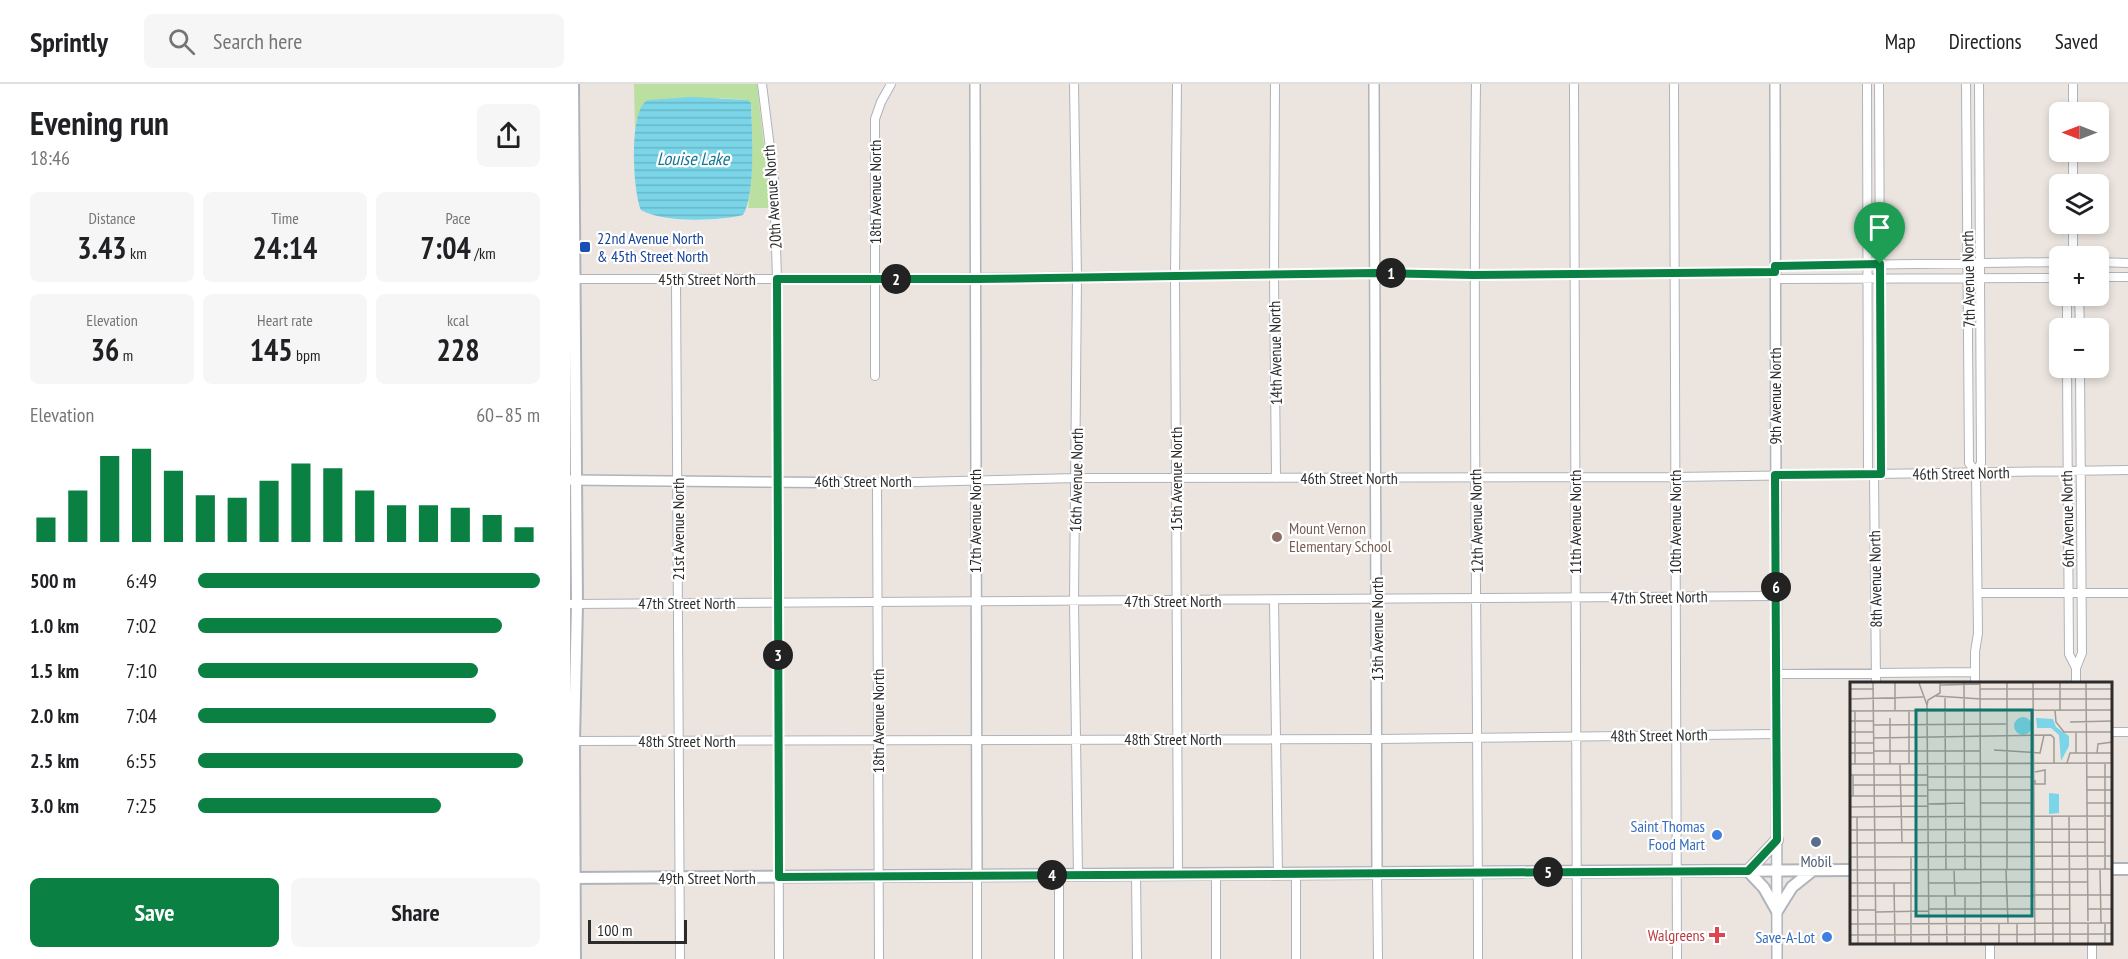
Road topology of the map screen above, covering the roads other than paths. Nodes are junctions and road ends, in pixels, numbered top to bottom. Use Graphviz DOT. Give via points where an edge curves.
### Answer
graph roads {
  1 [pos="573,84"];
  2 [pos="762,84"];
  3 [pos="891,84"];
  4 [pos="975,84"];
  5 [pos="1074,84"];
  6 [pos="1177,84"];
  7 [pos="1275,84"];
  8 [pos="1374,84"];
  9 [pos="1476,84"];
  10 [pos="1574,84"];
  11 [pos="1674,84"];
  12 [pos="1775,84"];
  13 [pos="1867,84"];
  14 [pos="1879,84"];
  15 [pos="1966,84"];
  16 [pos="1979,84"];
  17 [pos="2073,84"];
  18 [pos="2073,102"];
  19 [pos="2049,262"];
  20 [pos="2109,262"];
  21 [pos="2128,262"];
  22 [pos="1967,263"];
  23 [pos="1980,263"];
  24 [pos="1867,264"];
  25 [pos="1880,264"];
  26 [pos="1775,272"];
  27 [pos="1375,273"];
  28 [pos="1675,273"];
  29 [pos="1574,274"];
  30 [pos="1274,275"];
  31 [pos="1473,275"];
  32 [pos="1175,276"];
  33 [pos="1077,277"];
  34 [pos="2128,277"];
  35 [pos="1867,278"];
  36 [pos="1880,278"];
  37 [pos="1968,278"];
  38 [pos="1980,278"];
  39 [pos="2049,278"];
  40 [pos="2109,278"];
  41 [pos="572,279"];
  42 [pos="777,279"];
  43 [pos="875,279"];
  44 [pos="977,279"];
  45 [pos="676,280"];
  46 [pos="875,376"];
  47 [pos="2067,378"];
  48 [pos="2080,378"];
  49 [pos="2066,470"];
  50 [pos="2081,470"];
  51 [pos="2128,470"];
  52 [pos="1976,472"];
  53 [pos="1874,474"];
  54 [pos="1775,475"];
  55 [pos="1076,477"];
  56 [pos="1377,477"];
  57 [pos="1475,477"];
  58 [pos="1575,477"];
  59 [pos="1675,477"];
  60 [pos="1177,478"];
  61 [pos="1276,478"];
  62 [pos="573,480"];
  63 [pos="677,480"];
  64 [pos="777,480"];
  65 [pos="975,481"];
  66 [pos="877,483"];
  67 [pos="1978,593"];
  68 [pos="2128,593"];
  69 [pos="2068,594"];
  70 [pos="2082,594"];
  71 [pos="1776,596"];
  72 [pos="1676,597"];
  73 [pos="1576,598"];
  74 [pos="1377,599"];
  75 [pos="1477,599"];
  76 [pos="1274,600"];
  77 [pos="1074,601"];
  78 [pos="1176,601"];
  79 [pos="777,602"];
  80 [pos="878,602"];
  81 [pos="976,602"];
  82 [pos="678,603"];
  83 [pos="573,604"];
  84 [pos="2076,668"];
  85 [pos="1876,672"];
  86 [pos="1975,672"];
  87 [pos="1776,674"];
  88 [pos="1876,682"];
  89 [pos="1975,682"];
  90 [pos="2076,682"];
  91 [pos="1777,734"];
  92 [pos="1676,735"];
  93 [pos="1477,736"];
  94 [pos="1577,736"];
  95 [pos="1176,739"];
  96 [pos="1277,739"];
  97 [pos="1377,739"];
  98 [pos="878,740"];
  99 [pos="976,740"];
  100 [pos="1077,740"];
  101 [pos="572,741"];
  102 [pos="679,741"];
  103 [pos="778,741"];
  104 [pos="1777,840"];
  105 [pos="1850,870"];
  106 [pos="1748,871"];
  107 [pos="1777,871"];
  108 [pos="1812,871"];
  109 [pos="1576,872"];
  110 [pos="1676,872"];
  111 [pos="1377,873"];
  112 [pos="1478,873"];
  113 [pos="1216,874"];
  114 [pos="1278,874"];
  115 [pos="1296,874"];
  116 [pos="1059,875"];
  117 [pos="1078,875"];
  118 [pos="1136,875"];
  119 [pos="1178,875"];
  120 [pos="879,876"];
  121 [pos="977,876"];
  122 [pos="779,877"];
  123 [pos="572,878"];
  124 [pos="679,878"];
  125 [pos="1777,911"];
  126 [pos="575,959"];
  127 [pos="680,959"];
  128 [pos="779,959"];
  129 [pos="879,959"];
  130 [pos="977,959"];
  131 [pos="1059,959"];
  132 [pos="1137,959"];
  133 [pos="1216,959"];
  134 [pos="1296,959"];
  135 [pos="1378,959"];
  136 [pos="1478,959"];
  137 [pos="1577,959"];
  138 [pos="1677,959"];
  139 [pos="1777,959"];
  1 -- 41 [label="main road"];
  2 -- 42 [label="street, 20th Avenue North" via="774,180"];
  3 -- 43 [label="street, 18th Avenue North" via="875,119"];
  4 -- 44 [label="street, 17th Avenue North"];
  5 -- 33 [label="street, 16th Avenue North"];
  6 -- 32 [label="street, 15th Avenue North"];
  7 -- 30 [label="street, 14th Avenue North"];
  8 -- 27 [label="street, 13th Avenue North"];
  9 -- 31 [label="street, 12th Avenue North"];
  10 -- 29 [label="street, 11th Avenue North"];
  11 -- 28 [label="street, 10th Avenue North"];
  12 -- 26 [label="street, 9th Avenue North"];
  13 -- 24 [label="street, 8th Avenue North"];
  14 -- 25 [label="street, 8th Avenue North"];
  15 -- 22 [label="street, 7th Avenue North"];
  16 -- 23 [label="street, 7th Avenue North"];
  17 -- 18 [label="street"];
  19 -- 23 [label="street, 45th Street North"];
  20 -- 21 [label="street"];
  22 -- 23 [label="street, 45th Street North"];
  22 -- 25 [label="street, 45th Street North"];
  22 -- 37 [label="street, 7th Avenue North"];
  23 -- 38 [label="street, 7th Avenue North"];
  24 -- 25 [label="street, 45th Street North"];
  24 -- 26 [label="street, 45th Street North"];
  24 -- 35 [label="street, 8th Avenue North"];
  25 -- 36 [label="street, 8th Avenue North"];
  26 -- 28 [label="street, 45th Street North"];
  26 -- 35 [label="street, 45th Street North"];
  26 -- 54 [label="street, 9th Avenue North"];
  27 -- 30 [label="street, 45th Street North"];
  27 -- 31 [label="street, 45th Street North"];
  27 -- 56 [label="street, 13th Avenue North"];
  28 -- 29 [label="street, 45th Street North"];
  28 -- 59 [label="street, 10th Avenue North"];
  29 -- 31 [label="street, 45th Street North"];
  29 -- 58 [label="street, 11th Avenue North"];
  30 -- 32 [label="street, 45th Street North"];
  30 -- 61 [label="street, 14th Avenue North"];
  31 -- 57 [label="street, 12th Avenue North"];
  32 -- 33 [label="street, 45th Street North"];
  32 -- 60 [label="street, 15th Avenue North"];
  33 -- 44 [label="street, 45th Street North"];
  33 -- 55 [label="street, 16th Avenue North"];
  34 -- 40 [label="street"];
  35 -- 36 [label="street, 45th Street North"];
  35 -- 53 [label="street, 8th Avenue North"];
  36 -- 37 [label="street, 45th Street North"];
  36 -- 53 [label="street, 8th Avenue North"];
  37 -- 38 [label="street, 45th Street North"];
  37 -- 52 [label="street, 7th Avenue North" via="1969,463"];
  38 -- 39 [label="street, 45th Street North"];
  38 -- 52 [label="street, 7th Avenue North" via="1981,463"];
  41 -- 45 [label="street, 45th Street North"];
  41 -- 62 [label="main road"];
  42 -- 43 [label="street, 45th Street North"];
  42 -- 45 [label="street, 45th Street North"];
  42 -- 64 [label="street, 20th Avenue North"];
  43 -- 44 [label="street, 45th Street North"];
  43 -- 46 [label="street, 18th Avenue North"];
  44 -- 65 [label="street, 17th Avenue North"];
  45 -- 63 [label="street, 21st Avenue North"];
  47 -- 49 [label="street, 6th Avenue North"];
  48 -- 50 [label="street, 6th Avenue North"];
  49 -- 50 [label="street, 46th Street North"];
  49 -- 52 [label="street, 46th Street North"];
  49 -- 69 [label="street, 6th Avenue North"];
  50 -- 51 [label="street, 46th Street North"];
  50 -- 70 [label="street, 6th Avenue North"];
  52 -- 53 [label="street, 46th Street North"];
  52 -- 67 [label="street, 7th Avenue North"];
  53 -- 54 [label="street, 46th Street North"];
  53 -- 85 [label="street, 8th Avenue North"];
  54 -- 59 [label="street, 46th Street North"];
  54 -- 71 [label="street, 9th Avenue North"];
  55 -- 60 [label="street, 46th Street North"];
  55 -- 65 [label="street, 46th Street North"];
  55 -- 77 [label="street, 16th Avenue North"];
  56 -- 57 [label="street, 46th Street North"];
  56 -- 61 [label="street, 46th Street North"];
  56 -- 74 [label="street, 13th Avenue North"];
  57 -- 58 [label="street, 46th Street North"];
  57 -- 75 [label="street, 12th Avenue North"];
  58 -- 59 [label="street, 46th Street North"];
  58 -- 73 [label="street, 11th Avenue North"];
  59 -- 72 [label="street, 10th Avenue North"];
  60 -- 61 [label="street, 46th Street North"];
  60 -- 78 [label="street, 15th Avenue North"];
  62 -- 63 [label="street, 46th Street North"];
  62 -- 83 [label="main road"];
  63 -- 64 [label="street, 46th Street North"];
  63 -- 82 [label="street, 21st Avenue North"];
  64 -- 66 [label="street, 46th Street North"];
  64 -- 79 [label="street, 20th Avenue North"];
  65 -- 66 [label="street, 46th Street North"];
  65 -- 81 [label="street, 17th Avenue North"];
  66 -- 80 [label="street, 18th Avenue North"];
  67 -- 69 [label="street"];
  67 -- 86 [label="street, 7th Avenue North"];
  68 -- 70 [label="street"];
  69 -- 70 [label="street"];
  69 -- 84 [label="street, 6th Avenue North" via="2068,654"];
  70 -- 84 [label="street, 6th Avenue North" via="2082,653"];
  71 -- 72 [label="street, 47th Street North"];
  71 -- 87 [label="street, 9th Avenue North"];
  72 -- 73 [label="street, 47th Street North"];
  72 -- 92 [label="street, 10th Avenue North"];
  73 -- 75 [label="street, 47th Street North"];
  73 -- 94 [label="street, 11th Avenue North"];
  74 -- 75 [label="street, 47th Street North"];
  74 -- 76 [label="street, 47th Street North"];
  74 -- 97 [label="street, 13th Avenue North"];
  75 -- 93 [label="street, 12th Avenue North"];
  76 -- 78 [label="street, 47th Street North"];
  76 -- 96 [label="street"];
  77 -- 78 [label="street, 47th Street North"];
  77 -- 81 [label="street, 47th Street North"];
  77 -- 100 [label="street, 16th Avenue North"];
  78 -- 95 [label="street, 15th Avenue North"];
  79 -- 80 [label="street, 47th Street North"];
  79 -- 82 [label="street, 47th Street North"];
  79 -- 103 [label="street, 20th Avenue North"];
  80 -- 81 [label="street, 47th Street North"];
  80 -- 98 [label="street, 18th Avenue North"];
  81 -- 99 [label="street, 17th Avenue North"];
  82 -- 83 [label="street, 47th Street North"];
  82 -- 102 [label="street, 21st Avenue North"];
  83 -- 101 [label="main road"];
  84 -- 90 [label="street, 6th Avenue North"];
  85 -- 86 [label="street"];
  85 -- 87 [label="street"];
  85 -- 88 [label="street, 8th Avenue North"];
  86 -- 89 [label="street, 7th Avenue North"];
  87 -- 91 [label="street, 9th Avenue North"];
  91 -- 92 [label="street, 48th Street North"];
  91 -- 104 [label="street, 9th Avenue North"];
  92 -- 94 [label="street, 48th Street North"];
  92 -- 110 [label="street, 10th Avenue North"];
  93 -- 94 [label="street, 48th Street North"];
  93 -- 97 [label="street, 48th Street North"];
  93 -- 112 [label="street, 12th Avenue North"];
  94 -- 109 [label="street, 11th Avenue North"];
  95 -- 96 [label="street, 48th Street North"];
  95 -- 100 [label="street, 48th Street North"];
  95 -- 119 [label="street, 15th Avenue North"];
  96 -- 97 [label="street, 48th Street North"];
  96 -- 114 [label="street"];
  97 -- 111 [label="street, 13th Avenue North"];
  98 -- 99 [label="street, 48th Street North"];
  98 -- 103 [label="street, 48th Street North"];
  98 -- 120 [label="street, 18th Avenue North"];
  99 -- 100 [label="street, 48th Street North"];
  99 -- 121 [label="street, 17th Avenue North"];
  100 -- 117 [label="street, 16th Avenue North"];
  101 -- 102 [label="street, 48th Street North"];
  101 -- 123 [label="main road"];
  102 -- 103 [label="street, 48th Street North"];
  102 -- 124 [label="street, 21st Avenue North"];
  103 -- 122 [label="street, 20th Avenue North"];
  104 -- 106 [label="main road"];
  104 -- 107 [label="street, 9th Avenue North"];
  105 -- 108 [label="main road, 49th Street North"];
  106 -- 107 [label="main road, 49th Street North"];
  106 -- 110 [label="main road, 49th Street North"];
  106 -- 125 [label="main road"];
  107 -- 108 [label="main road, 49th Street North"];
  107 -- 125 [label="street, 9th Avenue North"];
  108 -- 125 [label="main road" via="1792,887"];
  109 -- 110 [label="main road, 49th Street North"];
  109 -- 112 [label="main road, 49th Street North"];
  109 -- 137 [label="street, 11th Avenue North"];
  110 -- 138 [label="street, 10th Avenue North"];
  111 -- 112 [label="main road, 49th Street North"];
  111 -- 115 [label="main road, 49th Street North"];
  111 -- 135 [label="street, 13th Avenue North"];
  112 -- 136 [label="street, 12th Avenue North"];
  113 -- 114 [label="main road, 49th Street North"];
  113 -- 119 [label="main road, 49th Street North"];
  113 -- 133 [label="street"];
  114 -- 115 [label="main road, 49th Street North"];
  115 -- 134 [label="street"];
  116 -- 117 [label="main road, 49th Street North"];
  116 -- 121 [label="main road, 49th Street North"];
  116 -- 131 [label="street"];
  117 -- 118 [label="main road, 49th Street North"];
  118 -- 119 [label="main road, 49th Street North"];
  118 -- 132 [label="street"];
  120 -- 121 [label="main road, 49th Street North"];
  120 -- 122 [label="main road, 49th Street North"];
  120 -- 129 [label="street, 18th Avenue North"];
  121 -- 130 [label="street, 17th Avenue North"];
  122 -- 124 [label="main road, 49th Street North"];
  122 -- 128 [label="street, 20th Avenue North"];
  123 -- 124 [label="main road, 49th Street North"];
  123 -- 126 [label="main road"];
  124 -- 127 [label="street, 21st Avenue North"];
  125 -- 139 [label="street, 9th Avenue North"];
}
